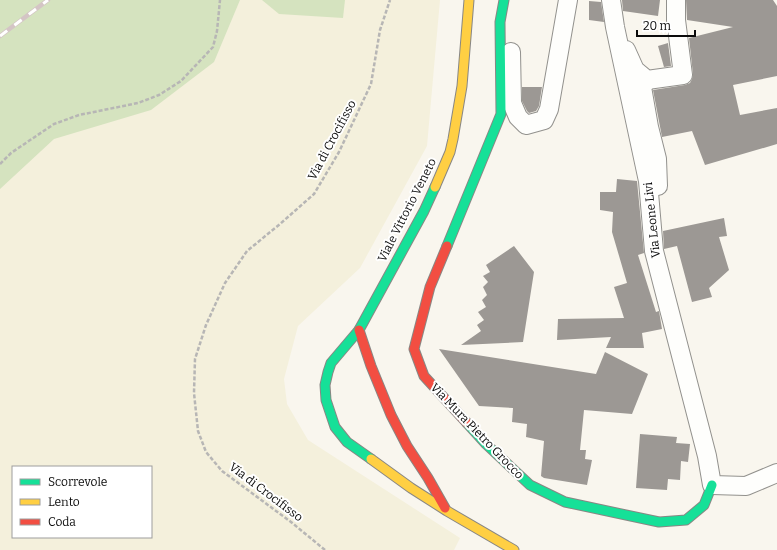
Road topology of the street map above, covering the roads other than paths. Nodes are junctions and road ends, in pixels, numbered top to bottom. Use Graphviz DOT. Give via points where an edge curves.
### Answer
graph roads {
  1 [pos="469,0"];
  2 [pos="504,0"];
  3 [pos="509,0"];
  4 [pos="568,0"];
  5 [pos="611,0"];
  6 [pos="676,0"];
  7 [pos="615,27"];
  8 [pos="647,80"];
  9 [pos="652,227"];
  10 [pos="358,330"];
  11 [pos="777,472"];
  12 [pos="712,485"];
  13 [pos="447,511"];
  14 [pos="514,550"];
  1 -- 10 [label="street, Viale Vittorio Veneto" via="462,86 450,152 424,210"];
  2 -- 12 [label="street, Via Mura Pietro Grocco" via="500,22 501,114 430,287 414,349 424,376 486,444 530,485 565,502 659,522 686,520 704,505"];
  3 -- 4 [label="street" via="512,103 518,117 526,125 544,120 549,109"];
  5 -- 7 [label="street, Via Leone Livi"];
  6 -- 8 [label="street" via="683,75"];
  7 -- 8 [label="street" via="635,70"];
  7 -- 9 [label="street, Via Leone Livi" via="648,181"];
  8 -- 9 [label="street" via="642,87 657,159 658,195"];
  9 -- 12 [label="street, Via Leone Livi" via="654,251 707,456"];
  10 -- 13 [label="street, Viale Vittorio Veneto" via="391,415 406,446"];
  10 -- 13 [label="street, Viale Vittorio Veneto" via="331,363 328,372 326,400 334,427 360,452"];
  11 -- 12 [label="street" via="746,486"];
  13 -- 14 [label="street, Viale Vittorio Veneto"];
}
